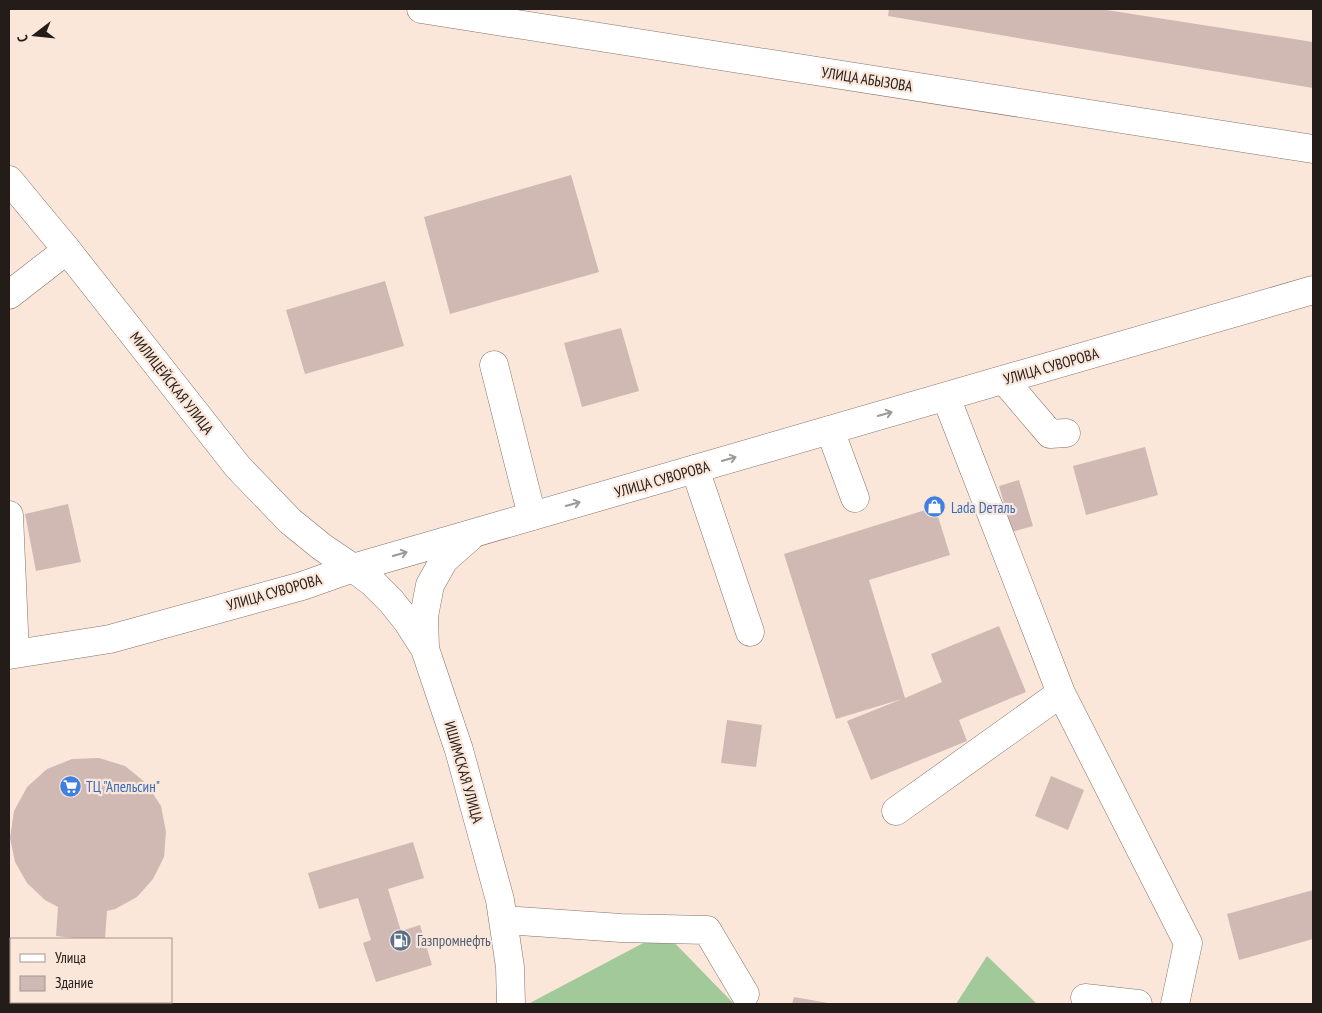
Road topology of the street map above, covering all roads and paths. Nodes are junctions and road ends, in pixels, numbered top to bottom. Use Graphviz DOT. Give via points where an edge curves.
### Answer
graph roads {
  1 [pos="420,9"];
  2 [pos="1313,150"];
  3 [pos="9,180"];
  4 [pos="67,250"];
  5 [pos="1313,290"];
  6 [pos="9,295"];
  7 [pos="494,365"];
  8 [pos="1004,380"];
  9 [pos="946,397"];
  10 [pos="830,430"];
  11 [pos="1066,433"];
  12 [pos="694,469"];
  13 [pos="855,498"];
  14 [pos="9,515"];
  15 [pos="532,516"];
  16 [pos="475,532"];
  17 [pos="353,568"];
  18 [pos="750,632"];
  19 [pos="424,649"];
  20 [pos="12,654"];
  21 [pos="1061,693"];
  22 [pos="896,811"];
  23 [pos="504,920"];
  24 [pos="745,994"];
  25 [pos="1085,998"];
  26 [pos="510,1004"];
  27 [pos="1138,1004"];
  28 [pos="1175,1004"];
  1 -- 2 [label="main road, УЛИЦА АБЫЗОВА"];
  3 -- 4 [label="main road, МИЛИЦЕЙСКАЯ УЛИЦА"];
  4 -- 6 [label="main road"];
  4 -- 17 [label="main road, МИЛИЦЕЙСКАЯ УЛИЦА" via="238,467 290,521"];
  5 -- 8 [label="main road, УЛИЦА СУВОРОВА"];
  7 -- 15 [label="main road"];
  8 -- 9 [label="main road, УЛИЦА СУВОРОВА"];
  8 -- 11 [label="main road" via="1050,434"];
  10 -- 9 [label="main road, УЛИЦА СУВОРОВА, one-way"];
  9 -- 21 [label="main road"];
  12 -- 10 [label="main road, УЛИЦА СУВОРОВА, one-way"];
  10 -- 13 [label="main road"];
  15 -- 12 [label="main road, УЛИЦА СУВОРОВА, one-way"];
  12 -- 18 [label="main road"];
  14 -- 20 [label="main road"];
  15 -- 16 [label="main road, УЛИЦА СУВОРОВА"];
  17 -- 16 [label="main road, УЛИЦА СУВОРОВА, one-way"];
  16 -- 19 [label="main road" via="444,560 430,585 424,616"];
  17 -- 19 [label="main road, ИШИМСКАЯ УЛИЦА" via="391,601"];
  17 -- 20 [label="main road, УЛИЦА СУВОРОВА" via="302,586 110,639"];
  19 -- 23 [label="main road, ИШИМСКАЯ УЛИЦА" via="459,750"];
  21 -- 22 [label="main road"];
  21 -- 28 [label="main road" via="1188,944"];
  23 -- 24 [label="main road" via="706,930"];
  23 -- 26 [label="main road, ИШИМСКАЯ УЛИЦА" via="510,967"];
  25 -- 27 [label="main road"];
}
